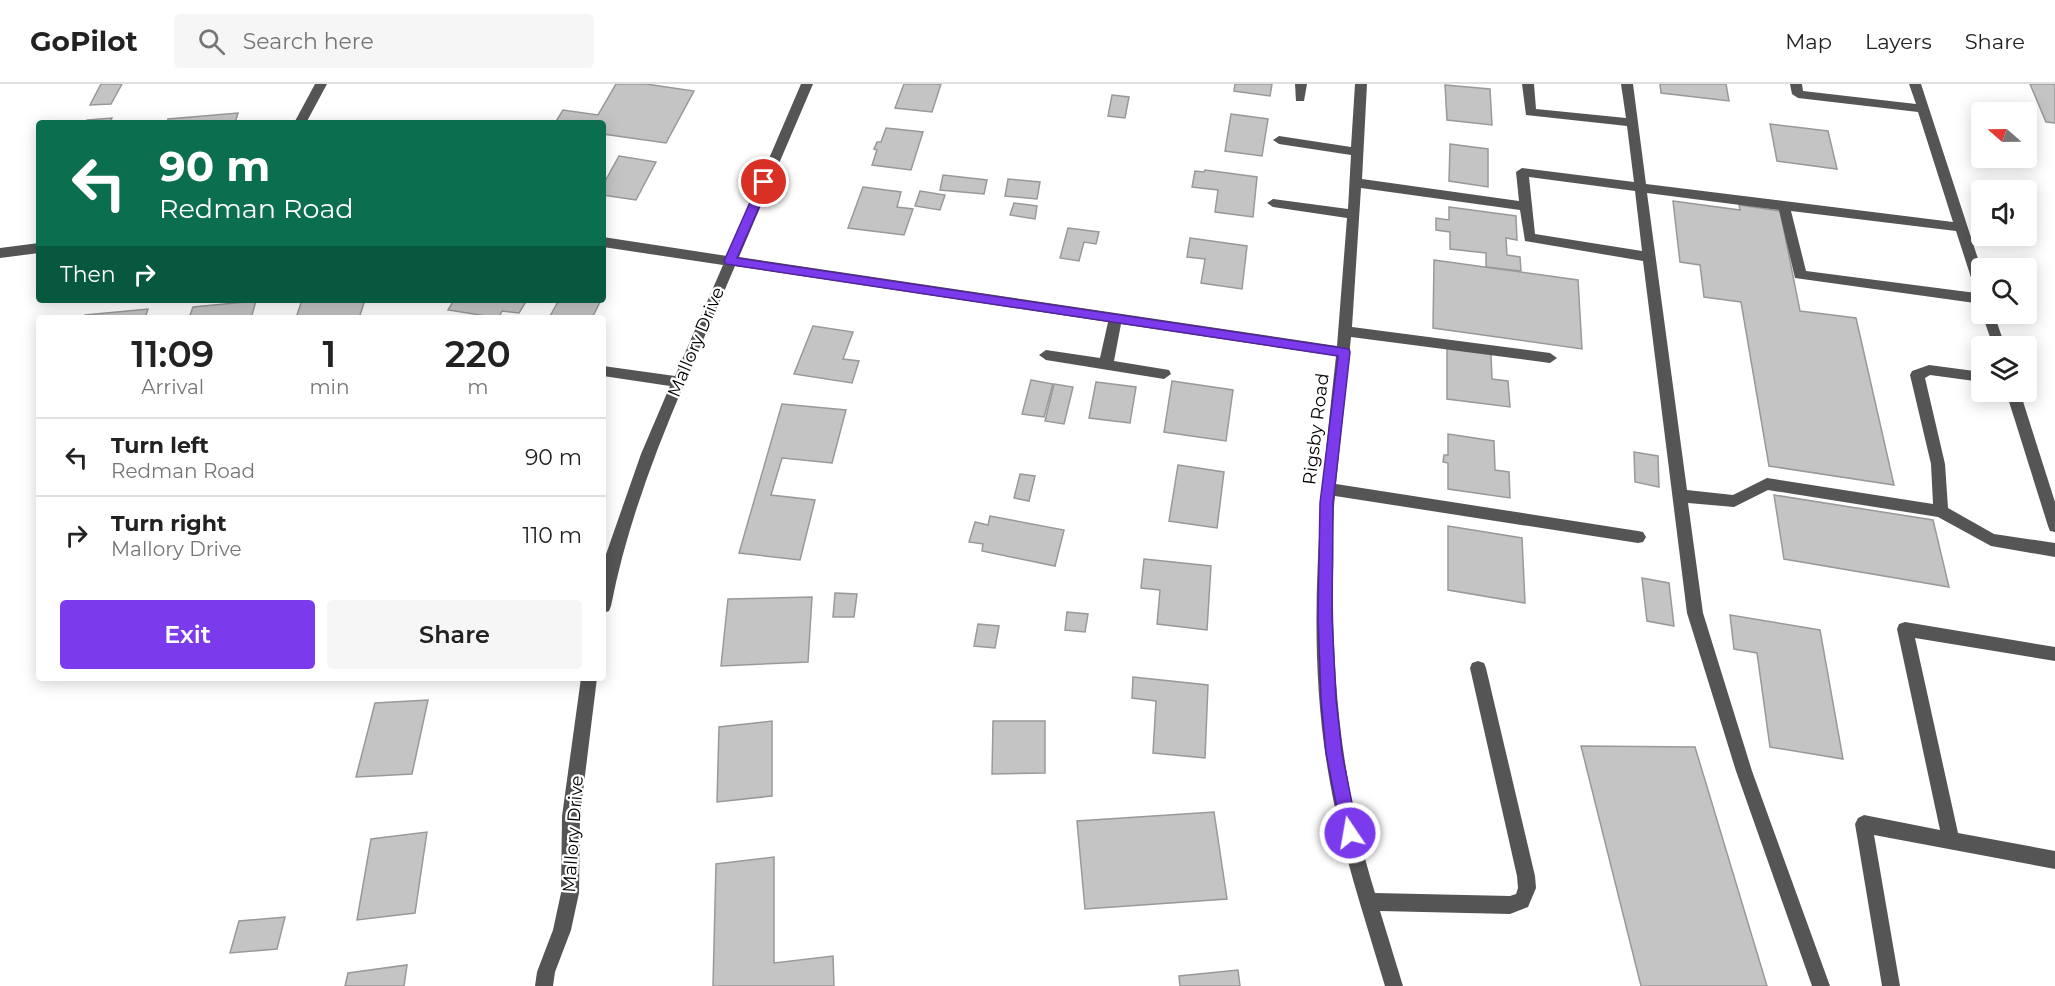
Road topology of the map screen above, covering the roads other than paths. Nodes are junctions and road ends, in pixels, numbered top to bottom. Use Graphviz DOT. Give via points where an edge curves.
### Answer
graph roads {
  1 [pos="321,84"];
  2 [pos="807,84"];
  3 [pos="1301,84"];
  4 [pos="1361,84"];
  5 [pos="1528,84"];
  6 [pos="1628,84"];
  7 [pos="1796,84"];
  8 [pos="1915,84"];
  9 [pos="1299,98"];
  10 [pos="1923,109"];
  11 [pos="302,120"];
  12 [pos="1632,123"];
  13 [pos="1279,140"];
  14 [pos="1358,152"];
  15 [pos="1356,183"];
  16 [pos="1641,187"];
  17 [pos="1273,203"];
  18 [pos="1525,206"];
  19 [pos="1784,206"];
  20 [pos="1354,214"];
  21 [pos="1960,227"];
  22 [pos="606,242"];
  23 [pos="36,248"];
  24 [pos="0,253"];
  25 [pos="1650,257"];
  26 [pos="1971,260"];
  27 [pos="730,261"];
  28 [pos="1971,298"];
  29 [pos="1115,318"];
  30 [pos="1346,330"];
  31 [pos="1344,352"];
  32 [pos="1046,355"];
  33 [pos="1550,358"];
  34 [pos="1106,365"];
  35 [pos="606,371"];
  36 [pos="1164,374"];
  37 [pos="1971,376"];
  38 [pos="679,382"];
  39 [pos="2016,402"];
  40 [pos="1328,489"];
  41 [pos="1682,496"];
  42 [pos="1941,511"];
  43 [pos="2055,526"];
  44 [pos="1638,537"];
  45 [pos="2055,550"];
  46 [pos="607,559"];
  47 [pos="2055,654"];
  48 [pos="1478,668"];
  49 [pos="589,681"];
  50 [pos="1952,840"];
  51 [pos="2055,860"];
  52 [pos="1370,902"];
  53 [pos="544,986"];
  54 [pos="1394,986"];
  55 [pos="1821,986"];
  56 [pos="1891,986"];
  1 -- 11 [label="street"];
  2 -- 27 [label="street, Mallory Drive"];
  3 -- 9 [label="street"];
  4 -- 14 [label="street, Rigsby Road"];
  5 -- 12 [label="street" via="1530,112"];
  6 -- 12 [label="street"];
  7 -- 10 [label="street" via="1798,94"];
  8 -- 10 [label="street"];
  10 -- 21 [label="street"];
  12 -- 16 [label="street"];
  13 -- 14 [label="street"];
  14 -- 15 [label="street, Rigsby Road"];
  15 -- 18 [label="street"];
  15 -- 20 [label="street, Rigsby Road"];
  16 -- 18 [label="street" via="1522,172"];
  16 -- 19 [label="street"];
  16 -- 25 [label="street"];
  17 -- 20 [label="street"];
  18 -- 25 [label="street" via="1529,238"];
  19 -- 21 [label="street"];
  19 -- 28 [label="street" via="1800,275"];
  20 -- 30 [label="street, Rigsby Road"];
  21 -- 26 [label="street"];
  22 -- 27 [label="street"];
  23 -- 24 [label="street"];
  25 -- 41 [label="street"];
  27 -- 29 [label="street"];
  27 -- 38 [label="street, Mallory Drive"];
  29 -- 31 [label="street"];
  29 -- 34 [label="street"];
  30 -- 31 [label="street, Rigsby Road"];
  30 -- 33 [label="street"];
  31 -- 40 [label="street, Rigsby Road"];
  32 -- 34 [label="street"];
  34 -- 36 [label="street"];
  35 -- 38 [label="street"];
  37 -- 42 [label="street" via="1929,370 1917,375 1938,464"];
  38 -- 46 [label="street, Mallory Drive"];
  39 -- 43 [label="street"];
  40 -- 44 [label="street"];
  40 -- 52 [label="street, Rigsby Road" via="1325,617 1329,710 1336,771 1354,854"];
  41 -- 42 [label="street" via="1734,501 1767,484"];
  41 -- 55 [label="street" via="1695,613 1744,771"];
  42 -- 45 [label="street" via="1991,540"];
  47 -- 50 [label="street" via="1905,629"];
  48 -- 52 [label="street" via="1526,876 1522,901 1510,905"];
  49 -- 53 [label="street, Mallory Drive" via="571,816 570,893"];
  50 -- 51 [label="street"];
  50 -- 56 [label="street" via="1864,824"];
  52 -- 54 [label="street, Rigsby Road"];
}
